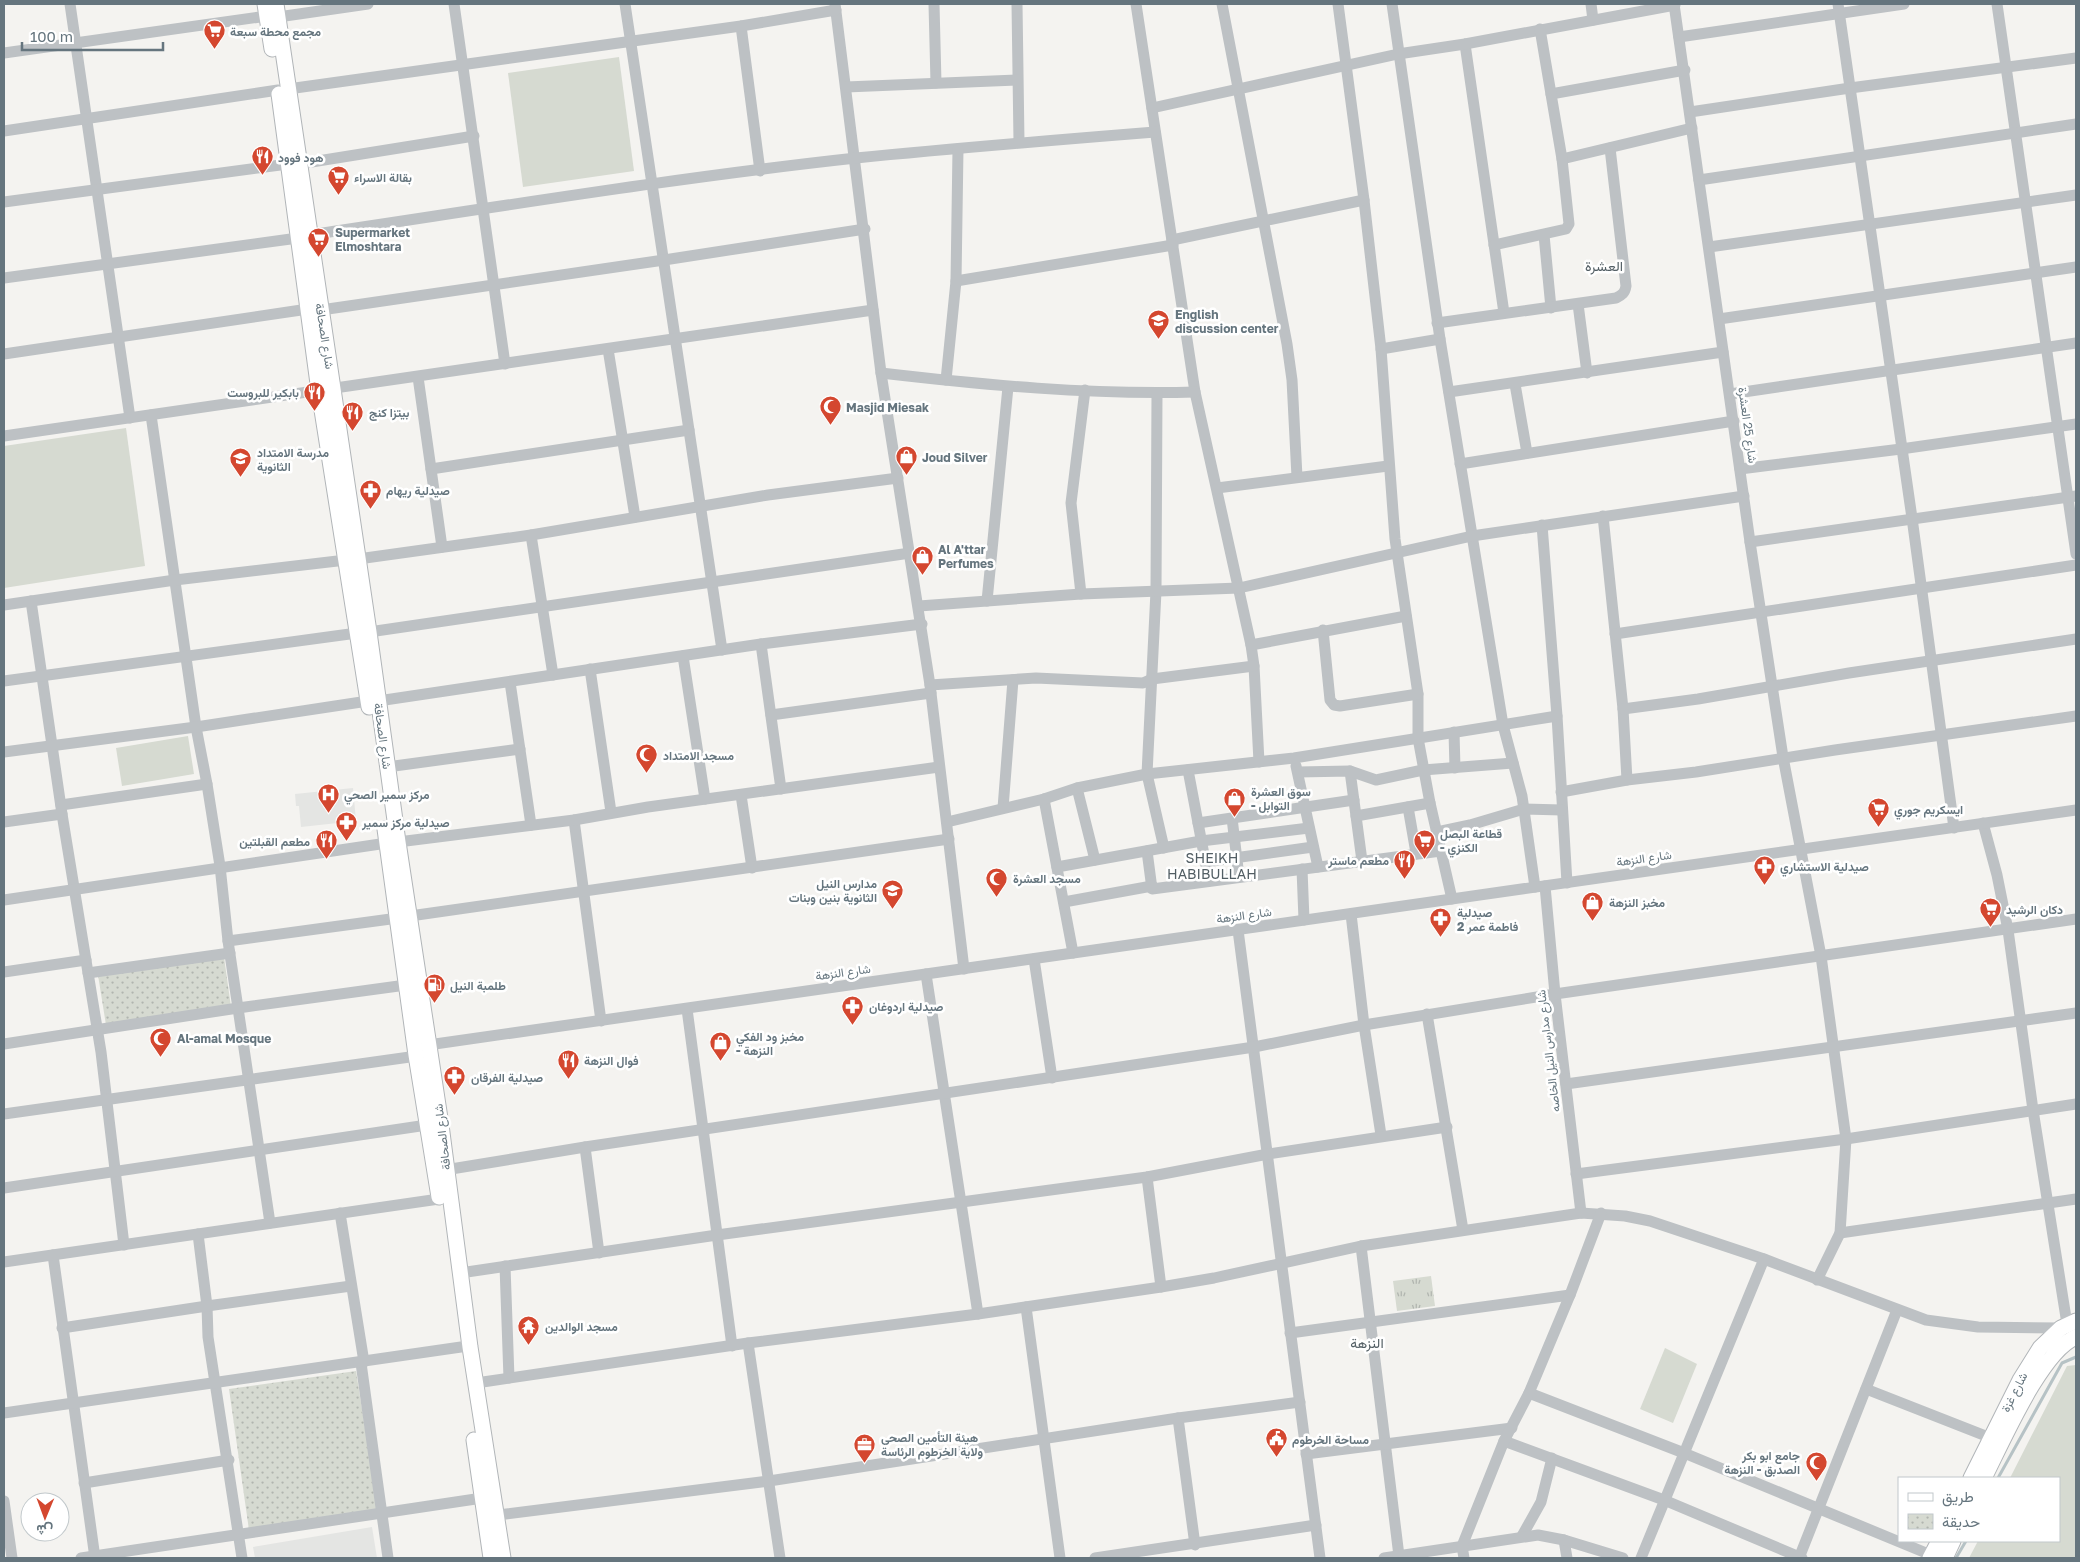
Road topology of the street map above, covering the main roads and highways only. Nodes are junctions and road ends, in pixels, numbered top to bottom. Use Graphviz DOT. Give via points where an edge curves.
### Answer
graph roads {
  1 [pos="271,10"];
  2 [pos="373,701"];
  3 [pos="392,843"];
  4 [pos="404,917"];
  5 [pos="422,1051"];
  6 [pos="2068,1324"];
  7 [pos="2076,1337"];
  8 [pos="1972,1477"];
  9 [pos="1985,1477"];
  10 [pos="487,1497"];
  11 [pos="491,1516"];
  12 [pos="1939,1542"];
  13 [pos="1952,1542"];
  14 [pos="1935,1557"];
  15 [pos="491,1558"];
  16 [pos="502,1558"];
  1 -- 2 [label="main road, شارع الصحافة"];
  2 -- 3 [label="main road, شارع الصحافة"];
  2 -- 3 [label="main road, شارع الصحافة" via="387,767"];
  3 -- 4 [label="main road, شارع الصحافة"];
  4 -- 5 [label="main road, شارع الصحافة"];
  4 -- 5 [label="main road, شارع الصحافة" via="406,985"];
  5 -- 10 [label="main road, شارع الصحافة" via="428,1125"];
  5 -- 10 [label="main road, شارع الصحافة" via="446,1170 476,1383"];
  6 -- 8 [label="main road, شارع غزة" via="2040,1348 2029,1364"];
  7 -- 9 [label="main road, شارع غزة" via="2050,1357"];
  10 -- 11 [label="main road, شارع الصحافة"];
  11 -- 15 [label="main road, شارع الصحافة"];
  11 -- 16 [label="main road, شارع الصحافة"];
  12 -- 14 [label="main road"];
  13 -- 14 [label="main road"];
}
